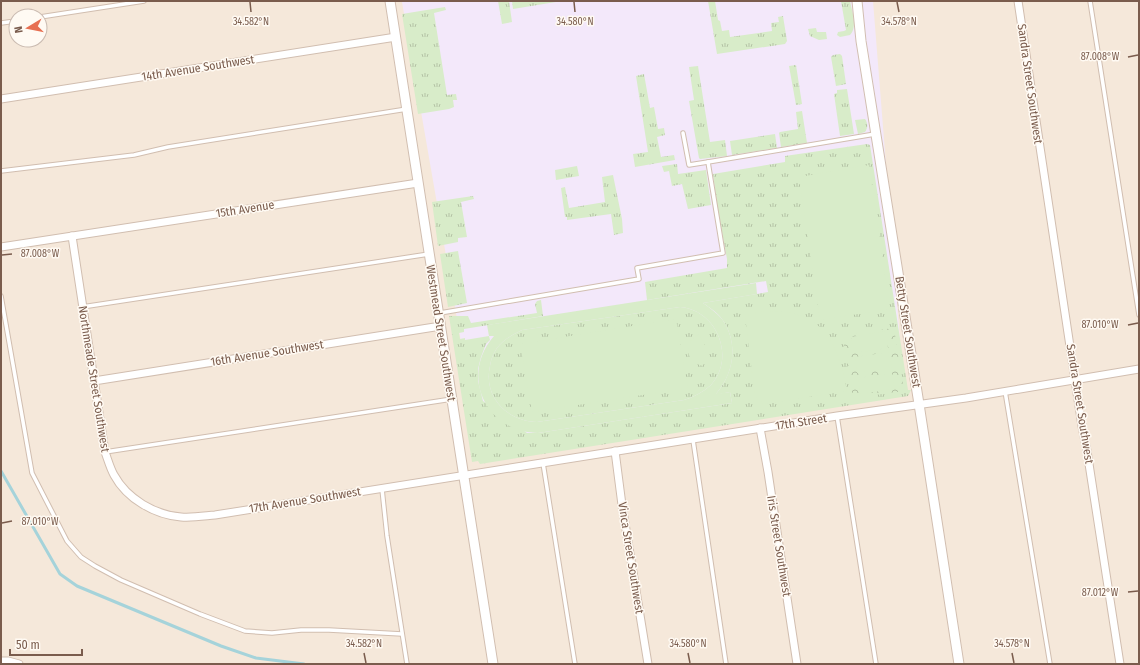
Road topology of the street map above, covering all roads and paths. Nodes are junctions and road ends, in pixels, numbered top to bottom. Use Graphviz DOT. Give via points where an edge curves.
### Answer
graph roads {
  1 [pos="144,1"];
  2 [pos="390,1"];
  3 [pos="857,1"];
  4 [pos="1018,1"];
  5 [pos="1090,1"];
  6 [pos="48,16"];
  7 [pos="396,37"];
  8 [pos="1,99"];
  9 [pos="407,109"];
  10 [pos="684,133"];
  11 [pos="876,134"];
  12 [pos="708,162"];
  13 [pos="1,171"];
  14 [pos="418,183"];
  15 [pos="72,236"];
  16 [pos="1,247"];
  17 [pos="429,254"];
  18 [pos="1,296"];
  19 [pos="82,307"];
  20 [pos="439,313"];
  21 [pos="1139,315"];
  22 [pos="441,326"];
  23 [pos="1139,369"];
  24 [pos="1076,379"];
  25 [pos="94,381"];
  26 [pos="1005,391"];
  27 [pos="452,399"];
  28 [pos="919,404"];
  29 [pos="837,416"];
  30 [pos="760,428"];
  31 [pos="693,439"];
  32 [pos="105,452"];
  33 [pos="615,452"];
  34 [pos="543,463"];
  35 [pos="464,474"];
  36 [pos="382,487"];
  37 [pos="147,507"];
  38 [pos="402,634"];
  39 [pos="1,661"];
  40 [pos="19,664"];
  41 [pos="407,664"];
  42 [pos="493,664"];
  43 [pos="575,664"];
  44 [pos="648,664"];
  45 [pos="726,664"];
  46 [pos="797,664"];
  47 [pos="876,664"];
  48 [pos="959,664"];
  49 [pos="1050,664"];
  50 [pos="1120,664"];
  1 -- 6 [label="lane"];
  2 -- 7 [label="street, Westmead Street Southwest"];
  3 -- 11 [label="street, Betty Street Southwest"];
  4 -- 24 [label="street, Sandra Street Southwest"];
  5 -- 21 [label="lane"];
  7 -- 8 [label="street, 14th Avenue Southwest"];
  7 -- 9 [label="street, Westmead Street Southwest"];
  9 -- 13 [label="lane" via="168,147 134,155"];
  9 -- 14 [label="street, Westmead Street Southwest"];
  10 -- 12 [label="lane" via="689,165"];
  11 -- 12 [label="lane"];
  11 -- 28 [label="street, Betty Street Southwest"];
  12 -- 20 [label="lane" via="722,253 637,268 639,279"];
  14 -- 15 [label="street, 15th Avenue"];
  14 -- 17 [label="street, Westmead Street Southwest"];
  15 -- 16 [label="street, 15th Avenue"];
  15 -- 19 [label="street, Northmeade Street Southwest"];
  17 -- 19 [label="lane"];
  17 -- 20 [label="street, Westmead Street Southwest"];
  18 -- 38 [label="lane" via="32,473 67,541 81,557 121,580 245,631 272,633 329,630"];
  19 -- 25 [label="street, Northmeade Street Southwest"];
  20 -- 22 [label="street, Westmead Street Southwest"];
  22 -- 25 [label="street, 16th Avenue Southwest"];
  22 -- 27 [label="street, Westmead Street Southwest"];
  23 -- 24 [label="street, 17th Street"];
  24 -- 26 [label="street, 17th Street"];
  24 -- 50 [label="street, Sandra Street Southwest"];
  25 -- 32 [label="street, Northmeade Street Southwest"];
  26 -- 28 [label="street, 17th Street"];
  26 -- 49 [label="lane"];
  27 -- 32 [label="lane"];
  27 -- 35 [label="street, Westmead Street Southwest"];
  28 -- 29 [label="street, 17th Street"];
  28 -- 48 [label="street, Betty Street Southwest"];
  29 -- 30 [label="street, 17th Street"];
  29 -- 47 [label="lane"];
  30 -- 31 [label="street, 17th Street"];
  30 -- 46 [label="street, Iris Street Southwest"];
  31 -- 33 [label="street, 17th Street"];
  31 -- 45 [label="lane"];
  32 -- 37 [label="street, Northmeade Street Southwest" via="114,475 137,501"];
  33 -- 34 [label="street, 17th Street"];
  33 -- 44 [label="street, Vinca Street Southwest"];
  34 -- 35 [label="street, 17th Street"];
  34 -- 43 [label="lane"];
  35 -- 36 [label="street, 17th Avenue Southwest"];
  35 -- 42 [label="street, Westmead Street Southwest"];
  36 -- 37 [label="street, 17th Avenue Southwest" via="192,517 169,515"];
  36 -- 38 [label="lane"];
  38 -- 41 [label="lane"];
  39 -- 40 [label="street"];
}
